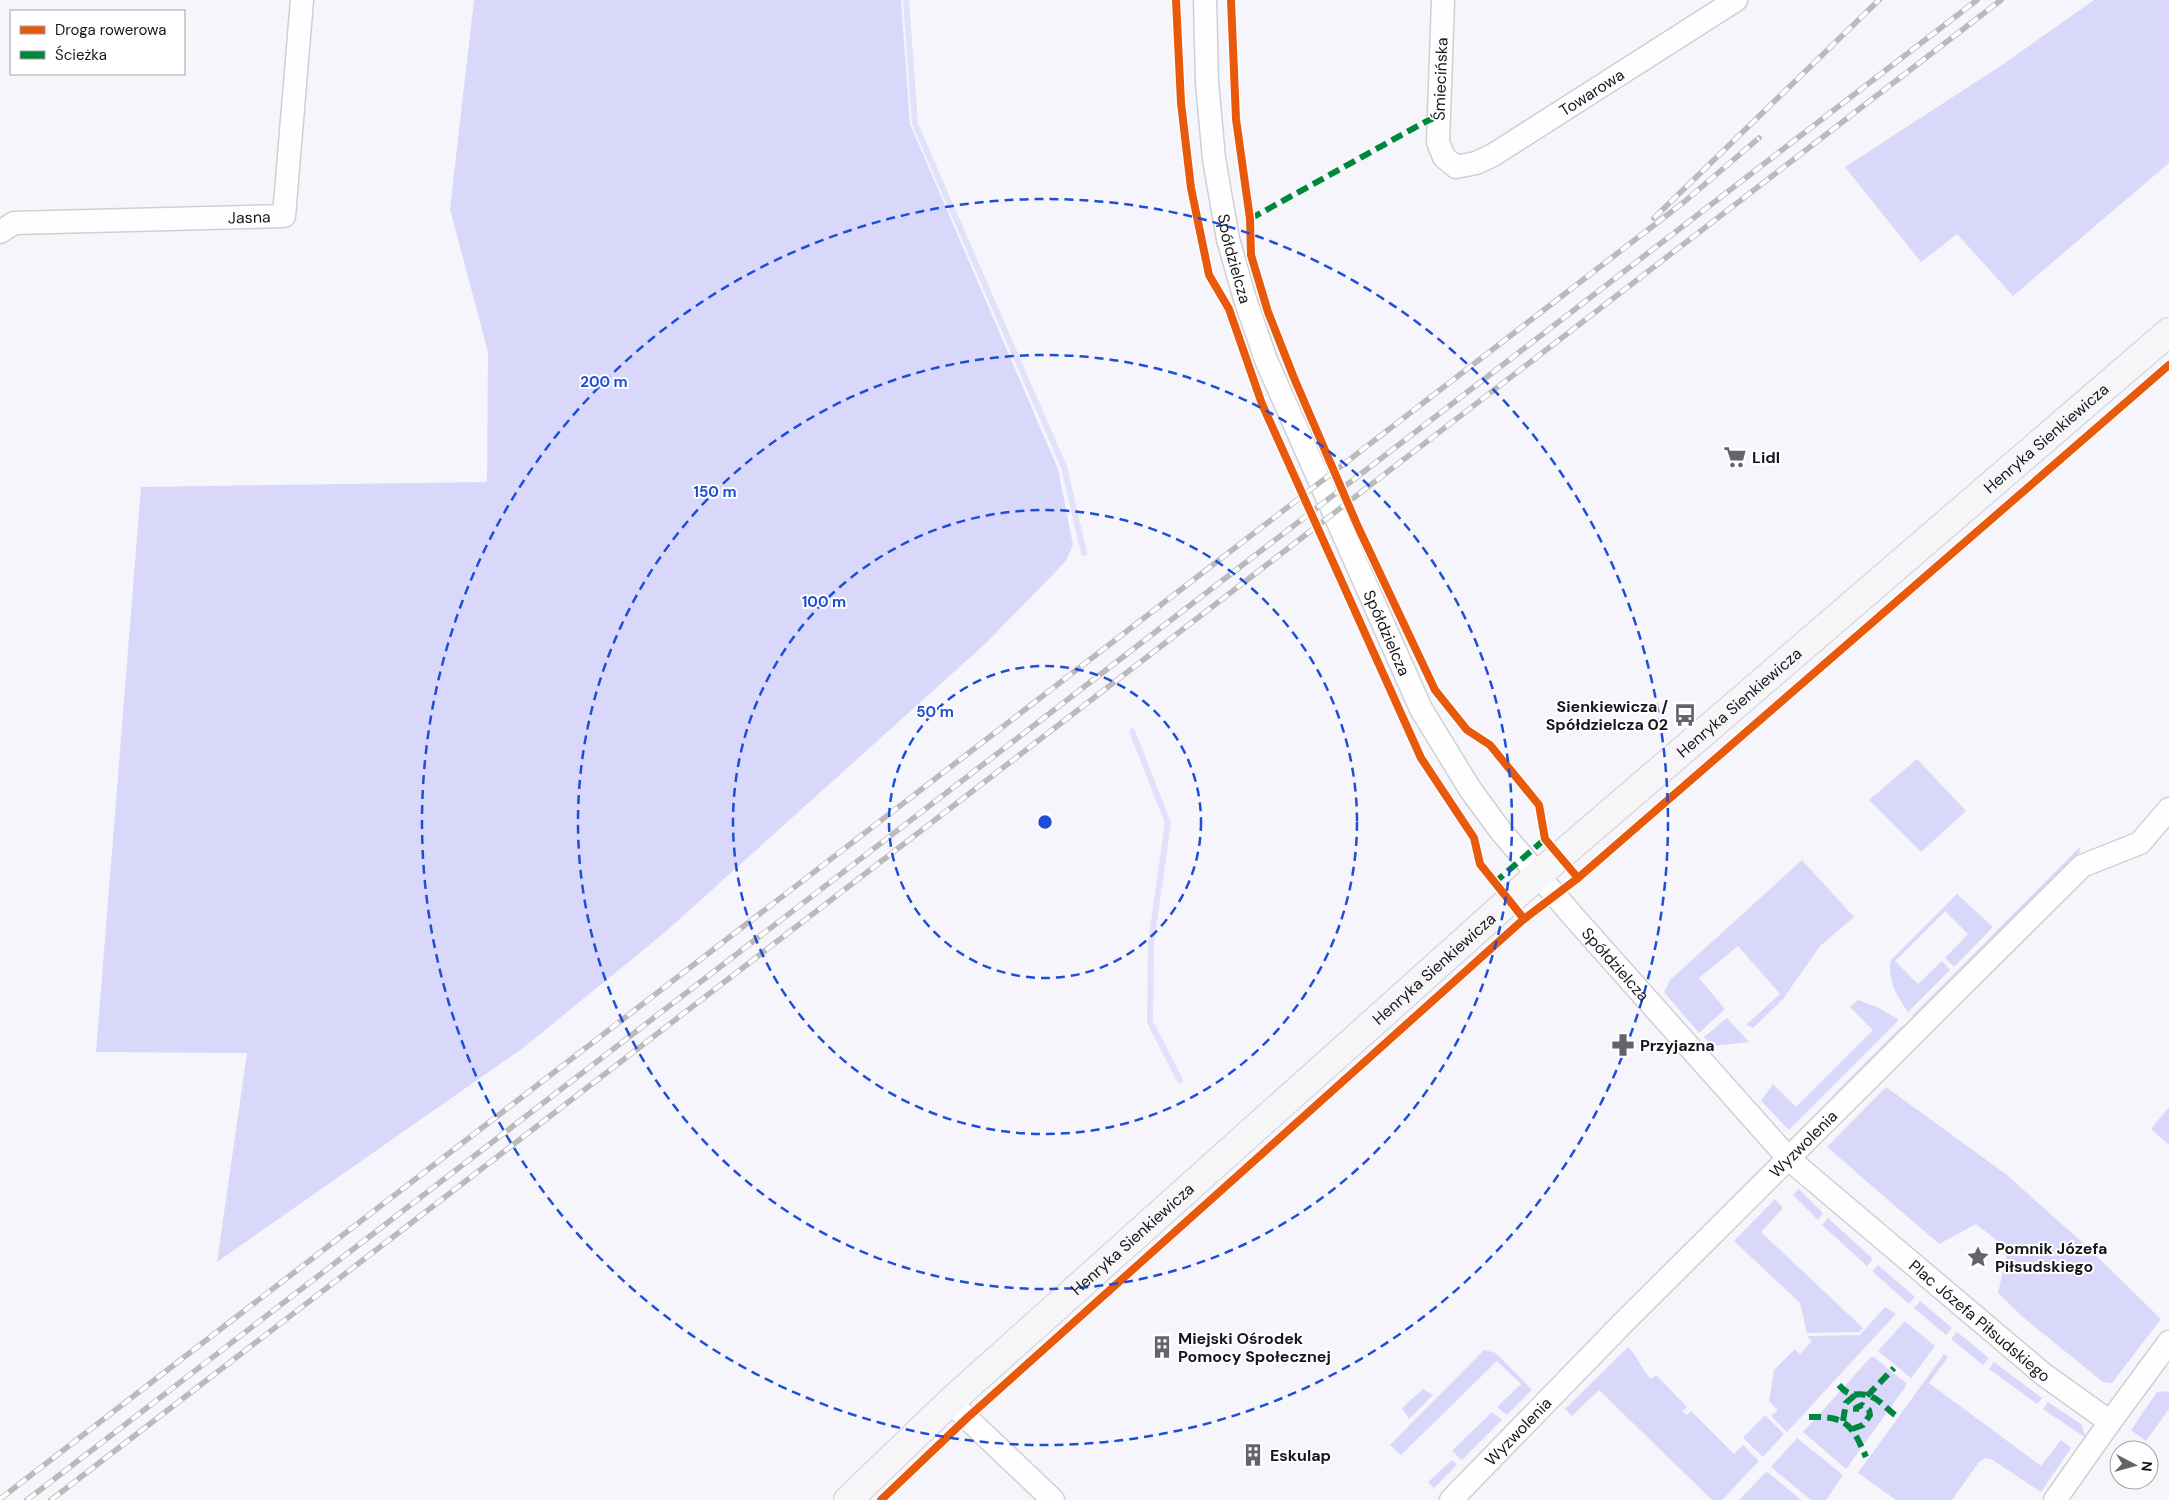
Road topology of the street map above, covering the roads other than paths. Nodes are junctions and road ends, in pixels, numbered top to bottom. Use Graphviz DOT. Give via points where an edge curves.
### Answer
graph roads {
  1 [pos="302,0"];
  2 [pos="1205,0"];
  3 [pos="1443,0"];
  4 [pos="1736,0"];
  5 [pos="1444,157"];
  6 [pos="0,232"];
  7 [pos="2169,332"];
  8 [pos="2169,809"];
  9 [pos="1538,875"];
  10 [pos="1790,1160"];
  11 [pos="2166,1351"];
  12 [pos="950,1402"];
  13 [pos="2110,1422"];
  14 [pos="848,1500"];
  15 [pos="1053,1500"];
  16 [pos="1451,1500"];
  17 [pos="2055,1500"];
  1 -- 6 [label="street, Jasna" via="284,216 14,224"];
  2 -- 9 [label="street, Spółdzielcza" via="1207,82 1214,159 1228,239 1266,360 1421,709 1470,789"];
  3 -- 5 [label="street, Śmiecińska" via="1438,142"];
  4 -- 5 [label="street, Towarowa" via="1492,155 1476,163 1456,167"];
  7 -- 9 [label="street, Henryka Sienkiewicza"];
  8 -- 10 [label="street, Wyzwolenia" via="2140,843 2082,866"];
  9 -- 10 [label="street, Spółdzielcza"];
  9 -- 12 [label="street, Henryka Sienkiewicza"];
  10 -- 13 [label="street, Plac Józefa Piłsudskiego" via="2043,1374"];
  10 -- 16 [label="street, Wyzwolenia" via="1621,1325"];
  11 -- 13 [label="street"];
  12 -- 14 [label="street, Henryka Sienkiewicza"];
  12 -- 15 [label="street"];
  13 -- 17 [label="street"];
}
